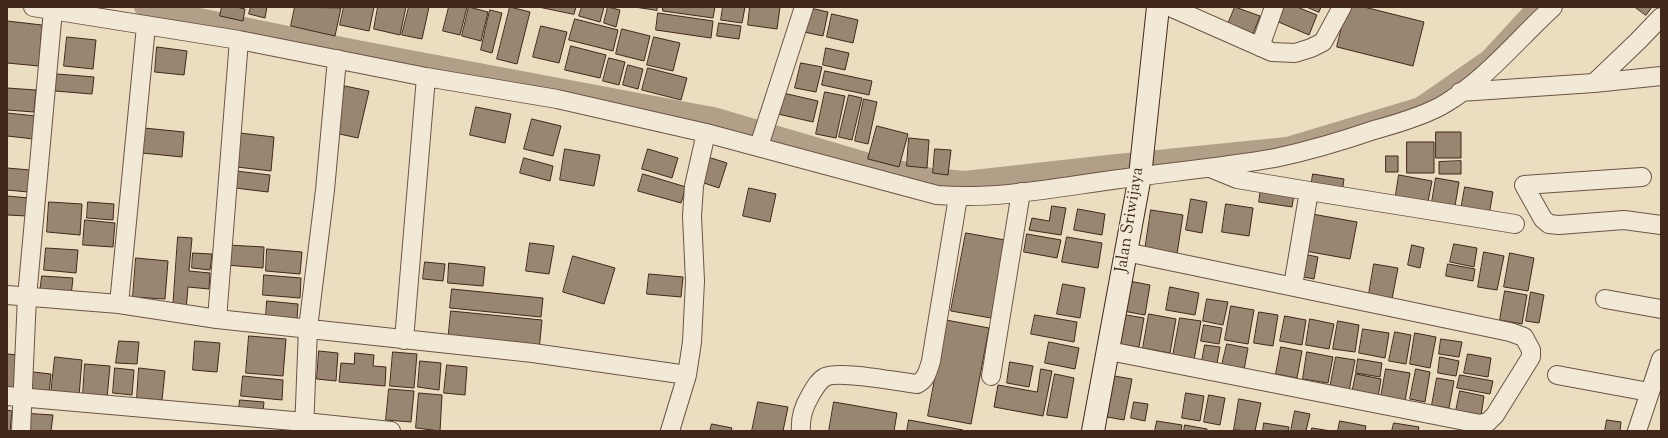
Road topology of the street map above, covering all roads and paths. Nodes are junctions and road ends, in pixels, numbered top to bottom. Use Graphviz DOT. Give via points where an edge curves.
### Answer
graph roads {
  1 [pos="33,7"];
  2 [pos="804,7"];
  3 [pos="1158,7"];
  4 [pos="1170,7"];
  5 [pos="1274,7"];
  6 [pos="1342,7"];
  7 [pos="1553,7"];
  8 [pos="53,10"];
  9 [pos="1661,17"];
  10 [pos="146,26"];
  11 [pos="239,40"];
  12 [pos="1260,47"];
  13 [pos="337,60"];
  14 [pos="1661,76"];
  15 [pos="426,77"];
  16 [pos="1594,83"];
  17 [pos="1460,92"];
  18 [pos="706,133"];
  19 [pos="760,141"];
  20 [pos="1210,168"];
  21 [pos="1140,171"];
  22 [pos="1642,177"];
  23 [pos="1309,191"];
  24 [pos="1021,192"];
  25 [pos="958,197"];
  26 [pos="1515,224"];
  27 [pos="1661,225"];
  28 [pos="1126,252"];
  29 [pos="1293,286"];
  30 [pos="7,295"];
  31 [pos="27,297"];
  32 [pos="1605,299"];
  33 [pos="119,304"];
  34 [pos="1661,309"];
  35 [pos="217,319"];
  36 [pos="308,328"];
  37 [pos="404,340"];
  38 [pos="1109,351"];
  39 [pos="1661,359"];
  40 [pos="687,375"];
  41 [pos="1556,375"];
  42 [pos="991,376"];
  43 [pos="1649,392"];
  44 [pos="15,397"];
  45 [pos="1462,425"];
  46 [pos="305,426"];
  47 [pos="21,431"];
  48 [pos="391,431"];
  49 [pos="670,431"];
  50 [pos="801,431"];
  51 [pos="1093,431"];
  52 [pos="1637,431"];
  1 -- 8 [label="street"];
  2 -- 19 [label="street"];
  3 -- 21 [label="street, Jalan Sriwijaya"];
  4 -- 12 [label="street"];
  5 -- 12 [label="street"];
  6 -- 12 [label="street" via="1323,42 1311,48 1295,53 1272,52"];
  7 -- 17 [label="street" via="1485,74"];
  8 -- 10 [label="street"];
  8 -- 31 [label="street"];
  9 -- 16 [label="street"];
  10 -- 11 [label="street"];
  10 -- 33 [label="street"];
  11 -- 13 [label="street"];
  11 -- 35 [label="street"];
  13 -- 15 [label="street"];
  13 -- 36 [label="street" via="325,190"];
  14 -- 16 [label="street"];
  15 -- 18 [label="street" via="557,98"];
  15 -- 37 [label="street"];
  16 -- 17 [label="street"];
  17 -- 20 [label="street" via="1446,103 1403,121 1345,140 1276,158"];
  18 -- 19 [label="street"];
  18 -- 40 [label="street" via="694,186 692,216 695,281 692,342"];
  19 -- 25 [label="street" via="937,195"];
  20 -- 21 [label="street" via="1189,171"];
  20 -- 23 [label="street" via="1237,179"];
  21 -- 24 [label="street"];
  21 -- 28 [label="street, Jalan Sriwijaya"];
  22 -- 27 [label="street" via="1524,185 1543,219 1549,224 1624,220"];
  23 -- 26 [label="street"];
  23 -- 29 [label="street"];
  24 -- 25 [label="street"];
  24 -- 42 [label="street"];
  25 -- 50 [label="street" via="931,361 922,382 917,384 844,375 826,377 819,382 808,399 803,412"];
  28 -- 29 [label="street"];
  28 -- 38 [label="street, Jalan Sriwijaya"];
  29 -- 45 [label="street" via="1502,330 1524,337 1531,350 1531,357 1495,415 1488,422"];
  30 -- 31 [label="street"];
  31 -- 33 [label="street"];
  31 -- 44 [label="street"];
  32 -- 34 [label="street"];
  33 -- 35 [label="street"];
  35 -- 36 [label="street"];
  36 -- 37 [label="street"];
  36 -- 46 [label="street"];
  37 -- 40 [label="street" via="533,352"];
  38 -- 45 [label="street"];
  38 -- 51 [label="street, Jalan Sriwijaya"];
  39 -- 43 [label="street"];
  40 -- 49 [label="street"];
  41 -- 43 [label="street"];
  43 -- 52 [label="street"];
  44 -- 46 [label="street"];
  44 -- 47 [label="street"];
  46 -- 48 [label="street"];
}
